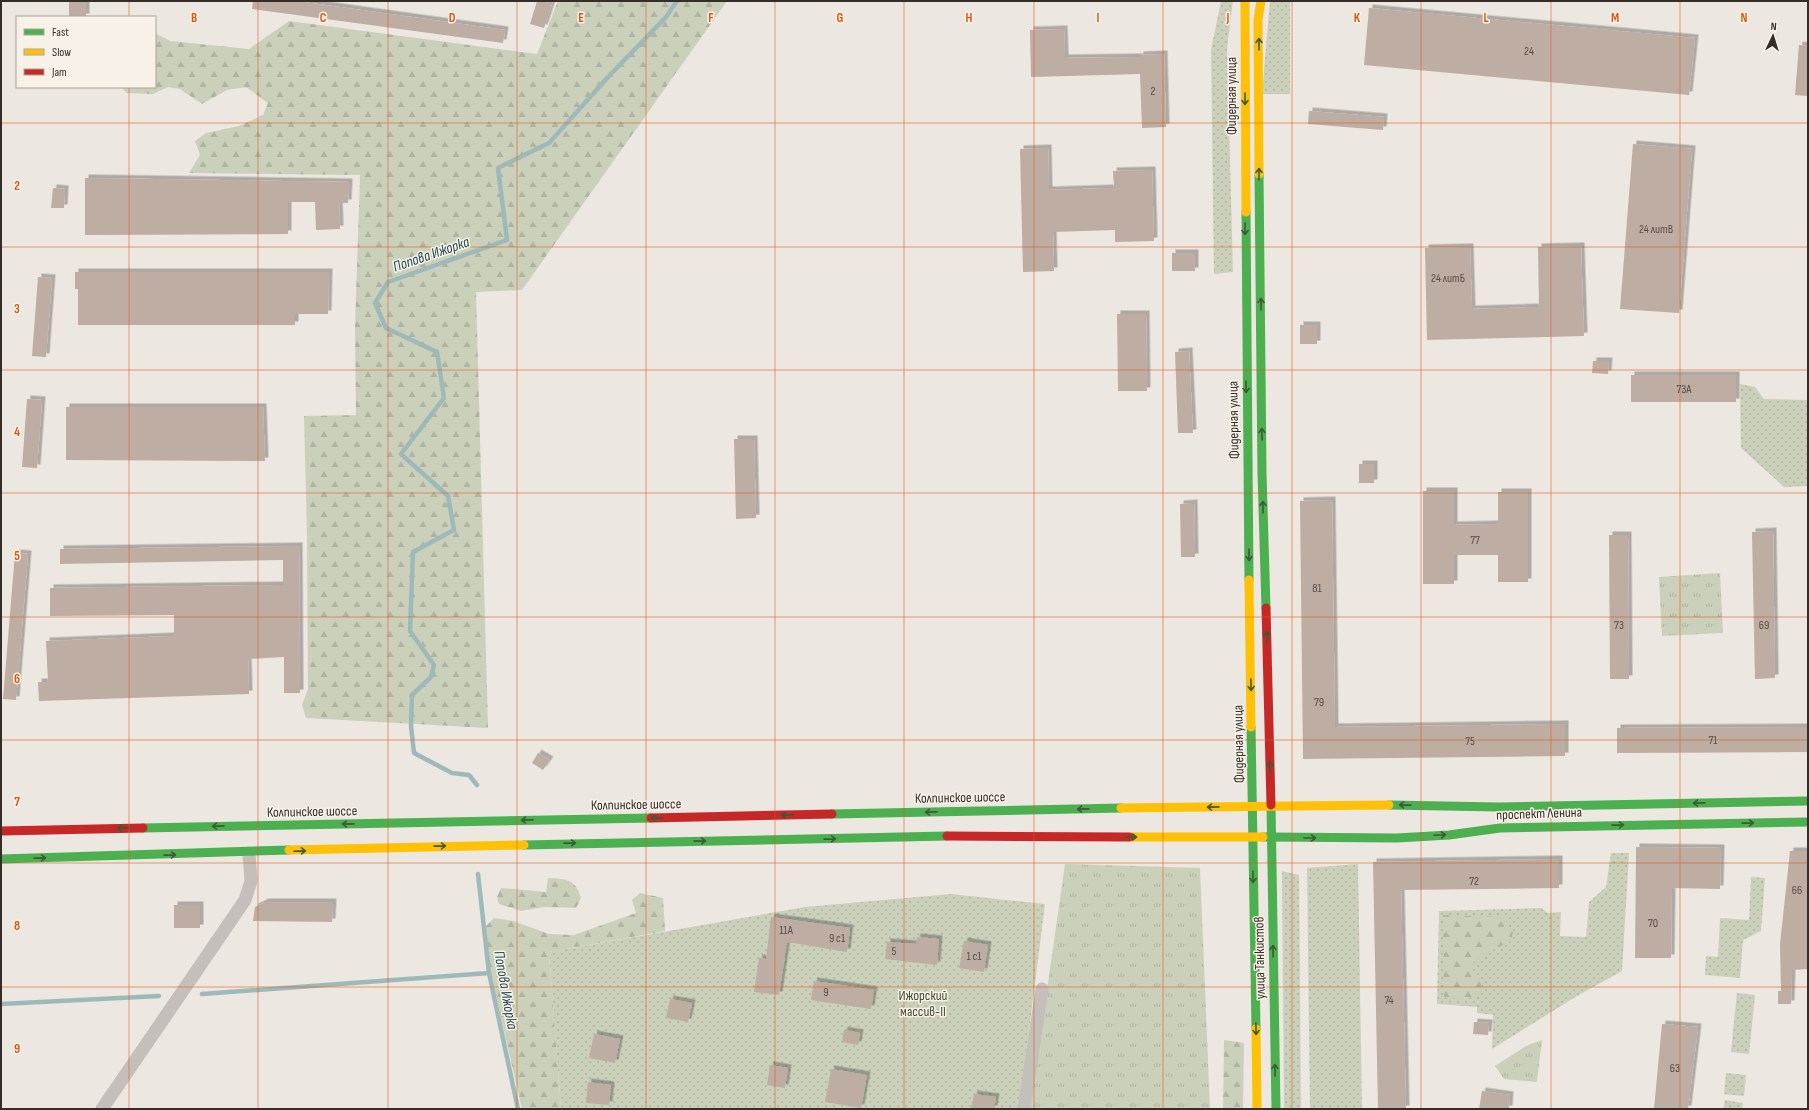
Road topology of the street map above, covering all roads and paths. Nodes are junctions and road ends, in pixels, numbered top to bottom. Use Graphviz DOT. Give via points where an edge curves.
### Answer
graph roads {
  1 [pos="1245,1"];
  2 [pos="1261,1"];
  3 [pos="1245,284"];
  4 [pos="1260,284"];
  5 [pos="1246,368"];
  6 [pos="1261,368"];
  7 [pos="1248,474"];
  8 [pos="1262,474"];
  9 [pos="1808,801"];
  10 [pos="1252,806"];
  11 [pos="1271,806"];
  12 [pos="1808,822"];
  13 [pos="1,831"];
  14 [pos="1253,838"];
  15 [pos="1271,838"];
  16 [pos="249,852"];
  17 [pos="1,859"];
  18 [pos="1042,989"];
  19 [pos="102,1109"];
  20 [pos="1024,1109"];
  21 [pos="1257,1109"];
  22 [pos="1276,1109"];
  1 -- 3 [label="main road, Фидерная улица, one-way"];
  4 -- 2 [label="main road, Фидерная улица, one-way" via="1258,19"];
  3 -- 4 [label="street"];
  3 -- 5 [label="main road, Фидерная улица"];
  6 -- 4 [label="main road, Фидерная улица, one-way"];
  5 -- 6 [label="street"];
  5 -- 7 [label="main road, Фидерная улица, one-way"];
  8 -- 6 [label="main road, Фидерная улица, one-way"];
  7 -- 8 [label="street"];
  7 -- 10 [label="main road, Фидерная улица, one-way"];
  11 -- 8 [label="main road, Фидерная улица, one-way"];
  9 -- 11 [label="main road, проспект Ленина, one-way" via="1500,807"];
  10 -- 11 [label="main road, Колпинское шоссе"];
  10 -- 13 [label="main road, Колпинское шоссе, one-way"];
  10 -- 14 [label="main road, Фидерная улица"];
  11 -- 15 [label="main road, улица Танкистов"];
  15 -- 12 [label="main road, проспект Ленина, one-way" via="1396,838 1450,835 1500,828"];
  14 -- 15 [label="main road"];
  16 -- 14 [label="main road, one-way" via="970,836"];
  14 -- 21 [label="main road, улица Танкистов, one-way"];
  22 -- 15 [label="main road, улица Танкистов, one-way"];
  17 -- 16 [label="main road, one-way"];
  16 -- 19 [label="street" via="251,881 245,900"];
  18 -- 20 [label="street"];
}
